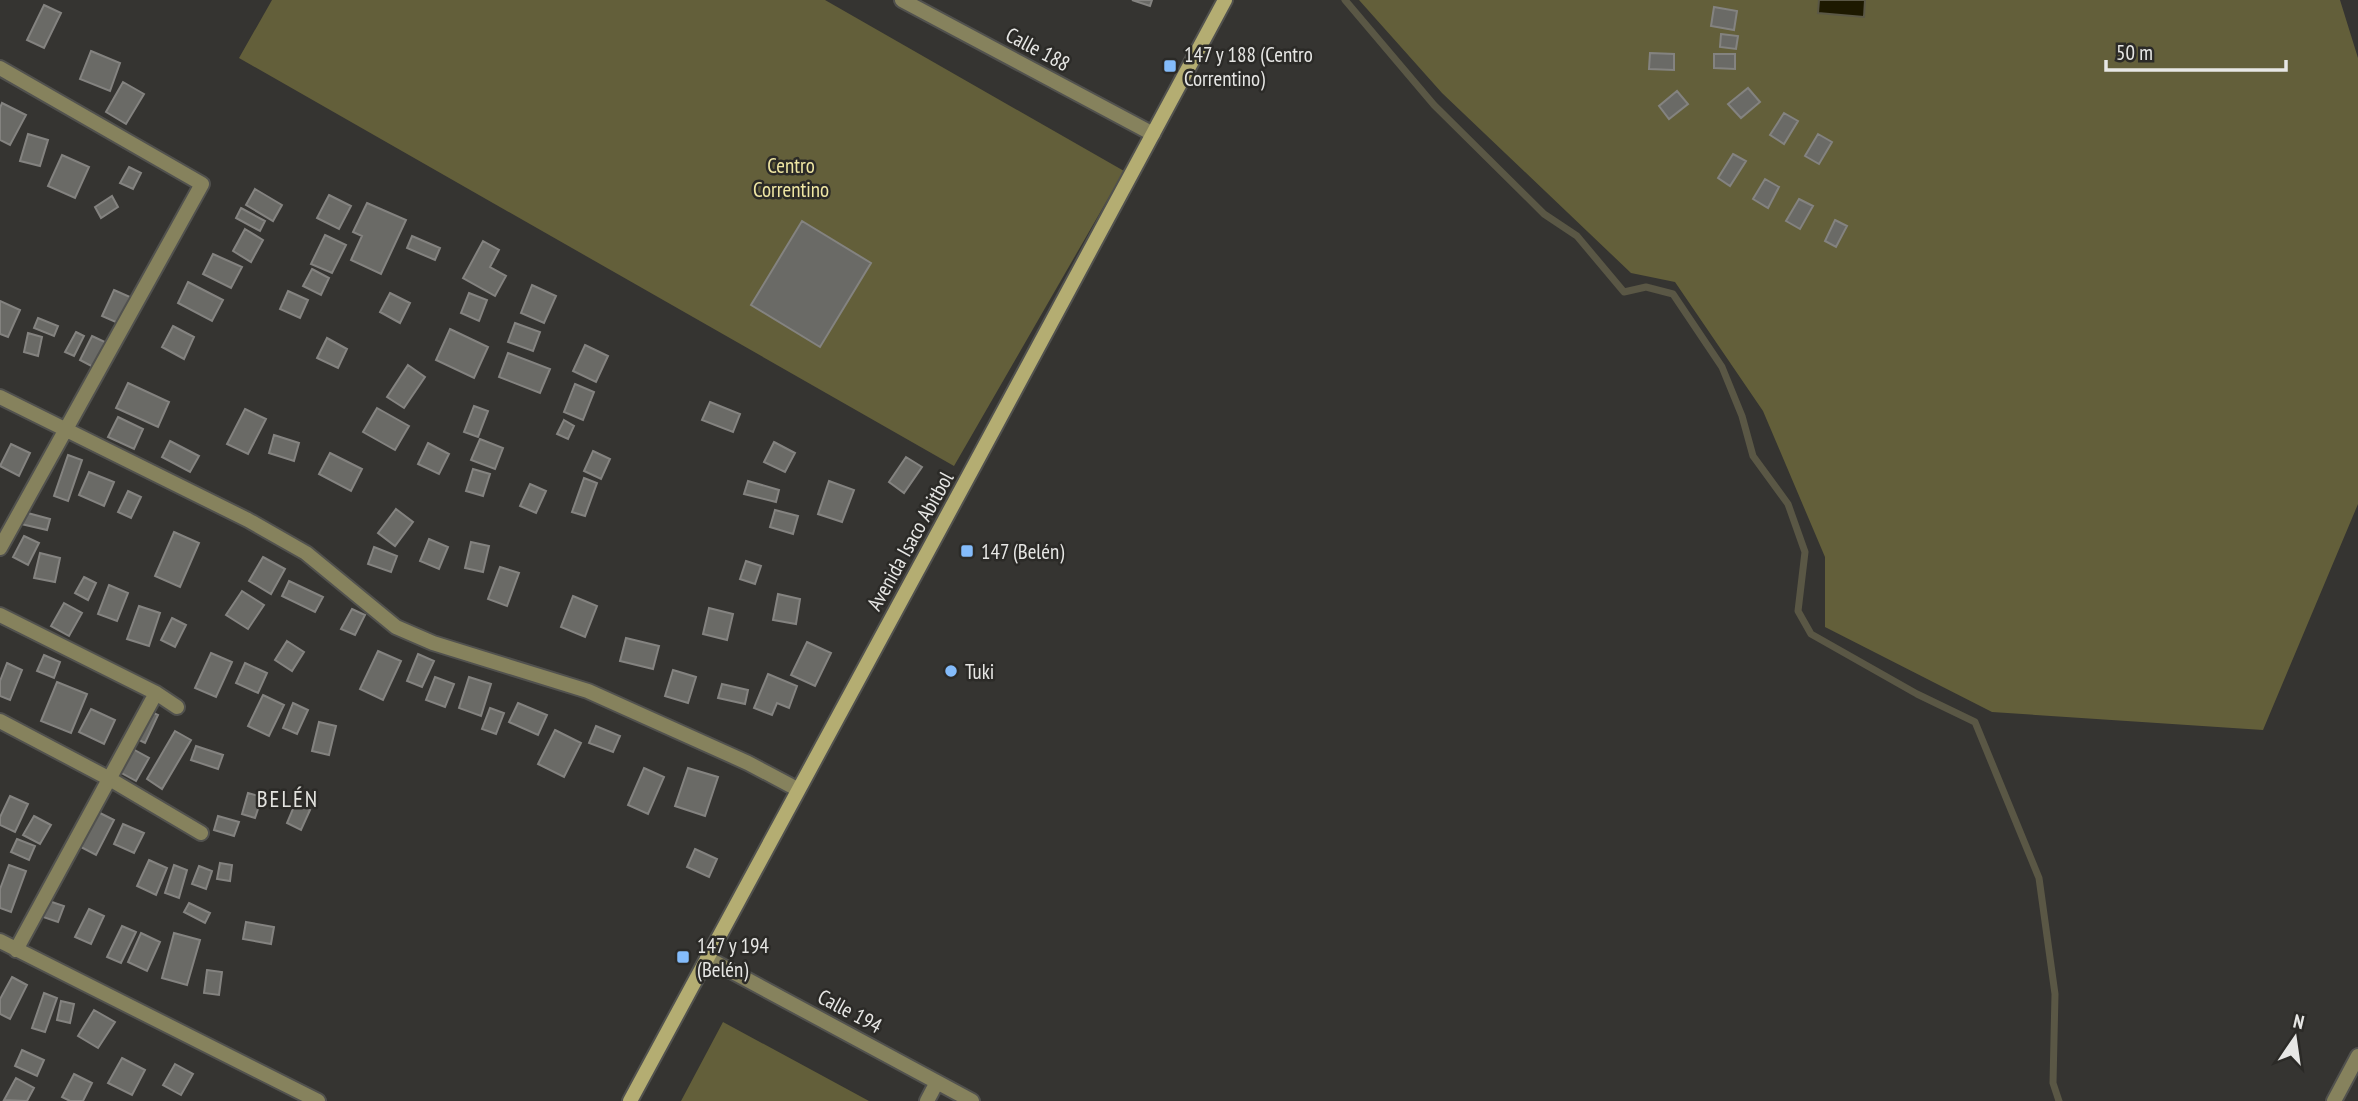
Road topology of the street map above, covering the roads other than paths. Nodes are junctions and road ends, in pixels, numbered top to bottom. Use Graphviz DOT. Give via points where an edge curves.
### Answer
graph roads {
  1 [pos="1225,0"];
  2 [pos="911,2"];
  3 [pos="0,68"];
  4 [pos="1153,134"];
  5 [pos="0,397"];
  6 [pos="66,430"];
  7 [pos="0,548"];
  8 [pos="0,615"];
  9 [pos="156,693"];
  10 [pos="177,707"];
  11 [pos="0,720"];
  12 [pos="108,778"];
  13 [pos="797,789"];
  14 [pos="201,833"];
  15 [pos="0,941"];
  16 [pos="16,950"];
  17 [pos="707,958"];
  18 [pos="2358,1056"];
  19 [pos="937,1082"];
  20 [pos="318,1101"];
  21 [pos="630,1101"];
  22 [pos="927,1101"];
  23 [pos="972,1101"];
  24 [pos="2334,1101"];
  1 -- 4 [label="main road, Avenida Isaco Abitbol"];
  2 -- 4 [label="street, Calle 188"];
  3 -- 6 [label="street" via="202,184"];
  4 -- 13 [label="main road, Avenida Isaco Abitbol"];
  5 -- 6 [label="street"];
  6 -- 7 [label="street"];
  6 -- 13 [label="street" via="306,553 396,626 433,643 588,691"];
  8 -- 9 [label="street"];
  9 -- 10 [label="street"];
  9 -- 12 [label="street"];
  11 -- 12 [label="street"];
  12 -- 14 [label="street"];
  12 -- 16 [label="street"];
  13 -- 17 [label="main road, Avenida Isaco Abitbol"];
  15 -- 16 [label="street"];
  16 -- 20 [label="street"];
  17 -- 19 [label="street, Calle 194"];
  17 -- 21 [label="main road, Avenida Isaco Abitbol"];
  18 -- 24 [label="street"];
  19 -- 22 [label="street"];
  19 -- 23 [label="street, Calle 194"];
}
